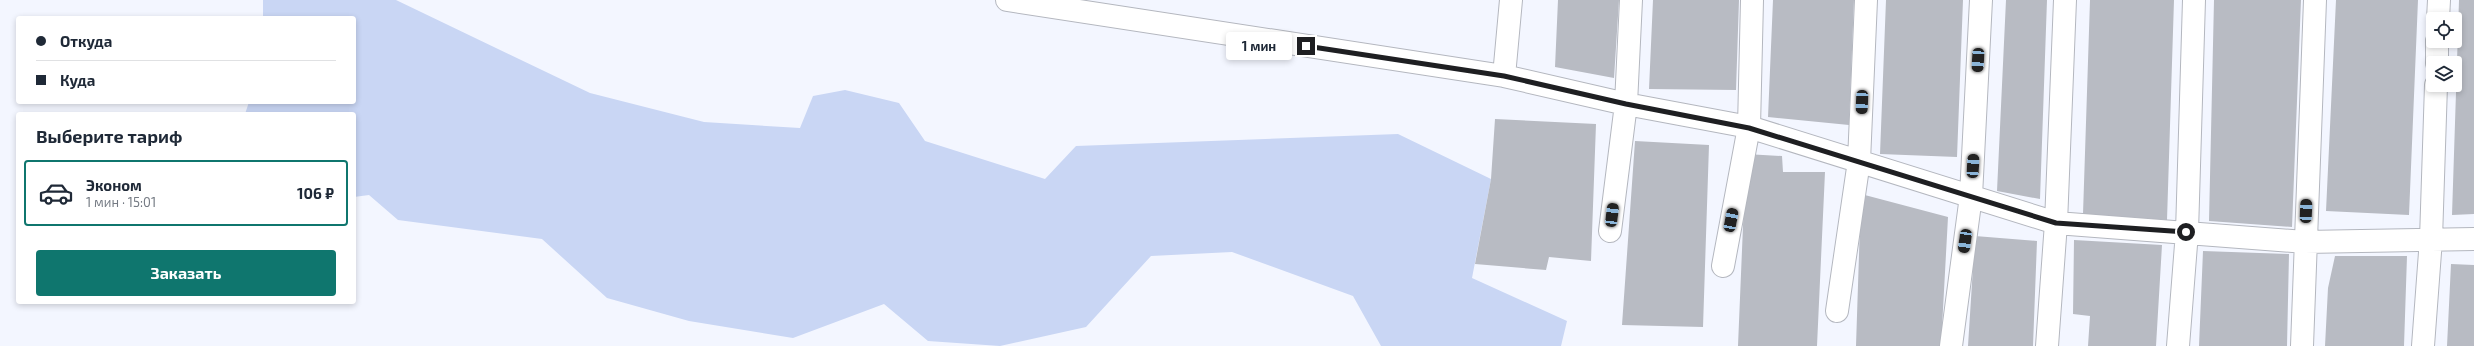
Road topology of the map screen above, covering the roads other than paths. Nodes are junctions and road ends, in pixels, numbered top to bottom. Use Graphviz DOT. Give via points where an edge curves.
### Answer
graph roads {
  1 [pos="1007,0"];
  2 [pos="1511,0"];
  3 [pos="1631,0"];
  4 [pos="1752,0"];
  5 [pos="1866,0"];
  6 [pos="1980,0"];
  7 [pos="2065,0"];
  8 [pos="2194,0"];
  9 [pos="2314,0"];
  10 [pos="2439,0"];
  11 [pos="1108,8"];
  12 [pos="2438,12"];
  13 [pos="1504,76"];
  14 [pos="2436,92"];
  15 [pos="1626,104"];
  16 [pos="1749,128"];
  17 [pos="1859,161"];
  18 [pos="1971,196"];
  19 [pos="2056,223"];
  20 [pos="1610,230"];
  21 [pos="2186,232"];
  22 [pos="2431,239"];
  23 [pos="2474,239"];
  24 [pos="2305,242"];
  25 [pos="1722,266"];
  26 [pos="1837,311"];
  27 [pos="1951,346"];
  28 [pos="2047,346"];
  29 [pos="2178,346"];
  30 [pos="2302,346"];
  31 [pos="2423,346"];
  1 -- 11 [label="lane"];
  2 -- 13 [label="lane"];
  3 -- 15 [label="lane"];
  4 -- 16 [label="lane"];
  5 -- 17 [label="lane"];
  6 -- 18 [label="lane"];
  7 -- 19 [label="lane"];
  8 -- 21 [label="lane"];
  9 -- 24 [label="lane"];
  10 -- 12 [label="lane"];
  11 -- 13 [label="lane"];
  13 -- 15 [label="lane"];
  14 -- 22 [label="lane"];
  15 -- 16 [label="lane"];
  15 -- 20 [label="lane"];
  16 -- 17 [label="lane"];
  16 -- 25 [label="lane"];
  17 -- 18 [label="lane"];
  17 -- 26 [label="lane"];
  18 -- 19 [label="lane"];
  18 -- 27 [label="lane"];
  19 -- 21 [label="lane"];
  19 -- 28 [label="lane"];
  21 -- 24 [label="lane"];
  21 -- 29 [label="lane"];
  22 -- 23 [label="lane"];
  22 -- 24 [label="lane"];
  22 -- 31 [label="lane"];
  24 -- 30 [label="lane"];
}
